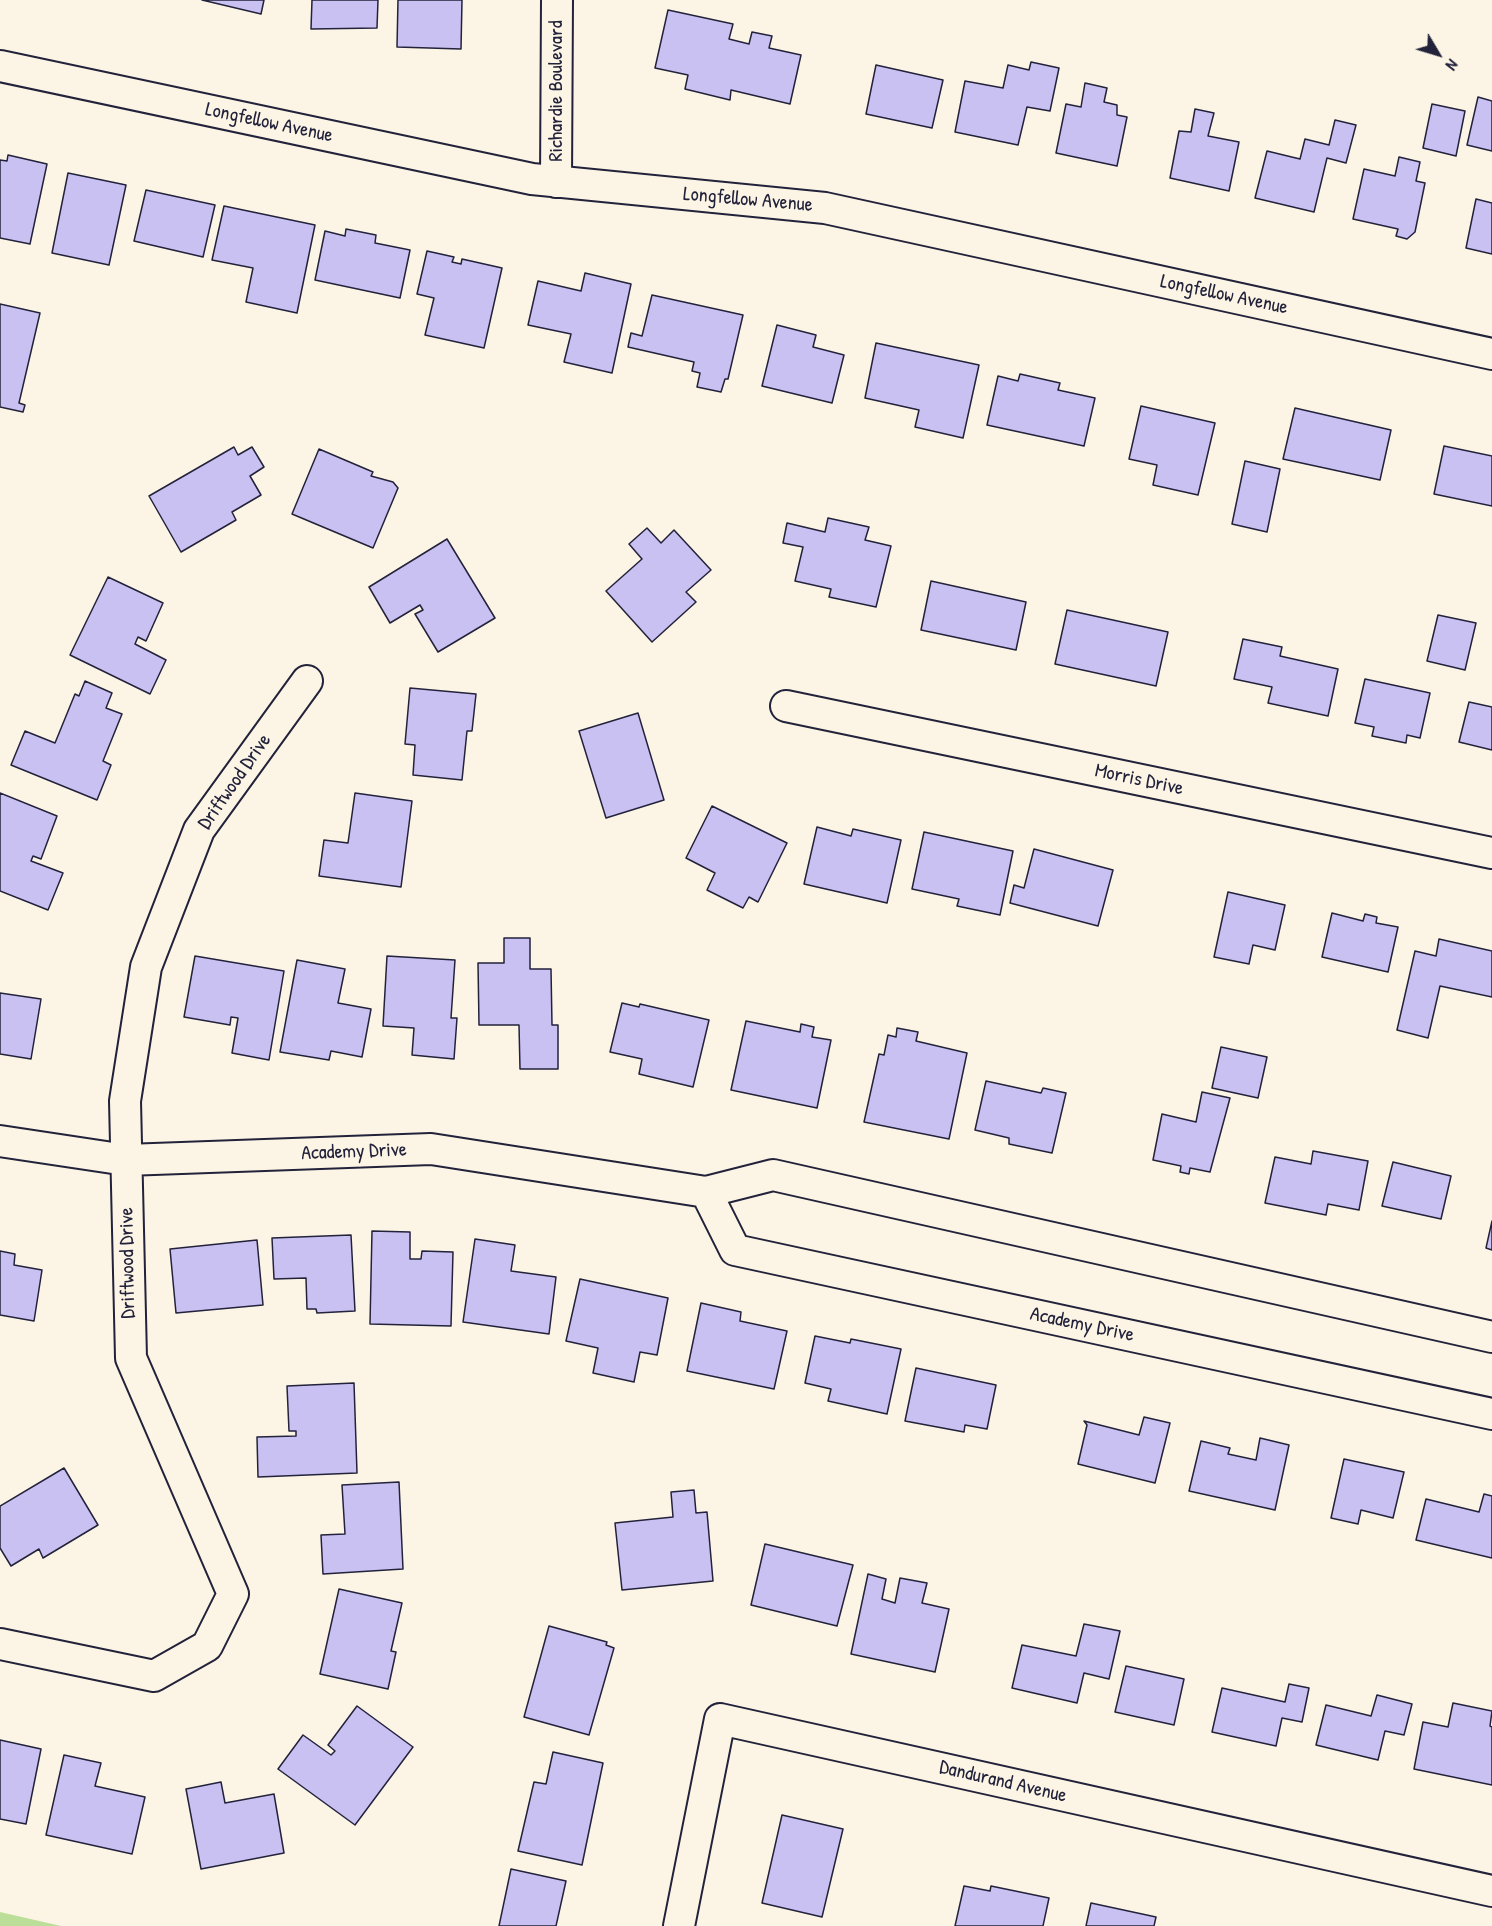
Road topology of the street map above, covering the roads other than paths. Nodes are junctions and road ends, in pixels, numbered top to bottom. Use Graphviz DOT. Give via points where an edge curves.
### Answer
graph roads {
  1 [pos="557,0"];
  2 [pos="0,66"];
  3 [pos="556,182"];
  4 [pos="1492,354"];
  5 [pos="307,681"];
  6 [pos="786,706"];
  7 [pos="1492,853"];
  8 [pos="0,1141"];
  9 [pos="126,1160"];
  10 [pos="706,1192"];
  11 [pos="1492,1337"];
  12 [pos="1492,1414"];
  13 [pos="0,1644"];
  14 [pos="1492,1891"];
  15 [pos="679,1926"];
  1 -- 3 [label="street, Richardie Boulevard"];
  2 -- 3 [label="street, Longfellow Avenue"];
  3 -- 4 [label="street, Longfellow Avenue" via="825,208"];
  5 -- 9 [label="street, Driftwood Drive" via="199,831 146,967 125,1101"];
  6 -- 7 [label="street, Morris Drive"];
  8 -- 9 [label="street, Academy Drive"];
  9 -- 10 [label="street, Academy Drive" via="431,1149"];
  9 -- 13 [label="street, Driftwood Drive" via="130,1358 233,1594 207,1646 154,1677"];
  10 -- 11 [label="street, Academy Drive" via="773,1175"];
  10 -- 12 [label="street, Academy Drive" via="735,1250"];
  14 -- 15 [label="street, Dandurand Avenue" via="720,1719"];
}
